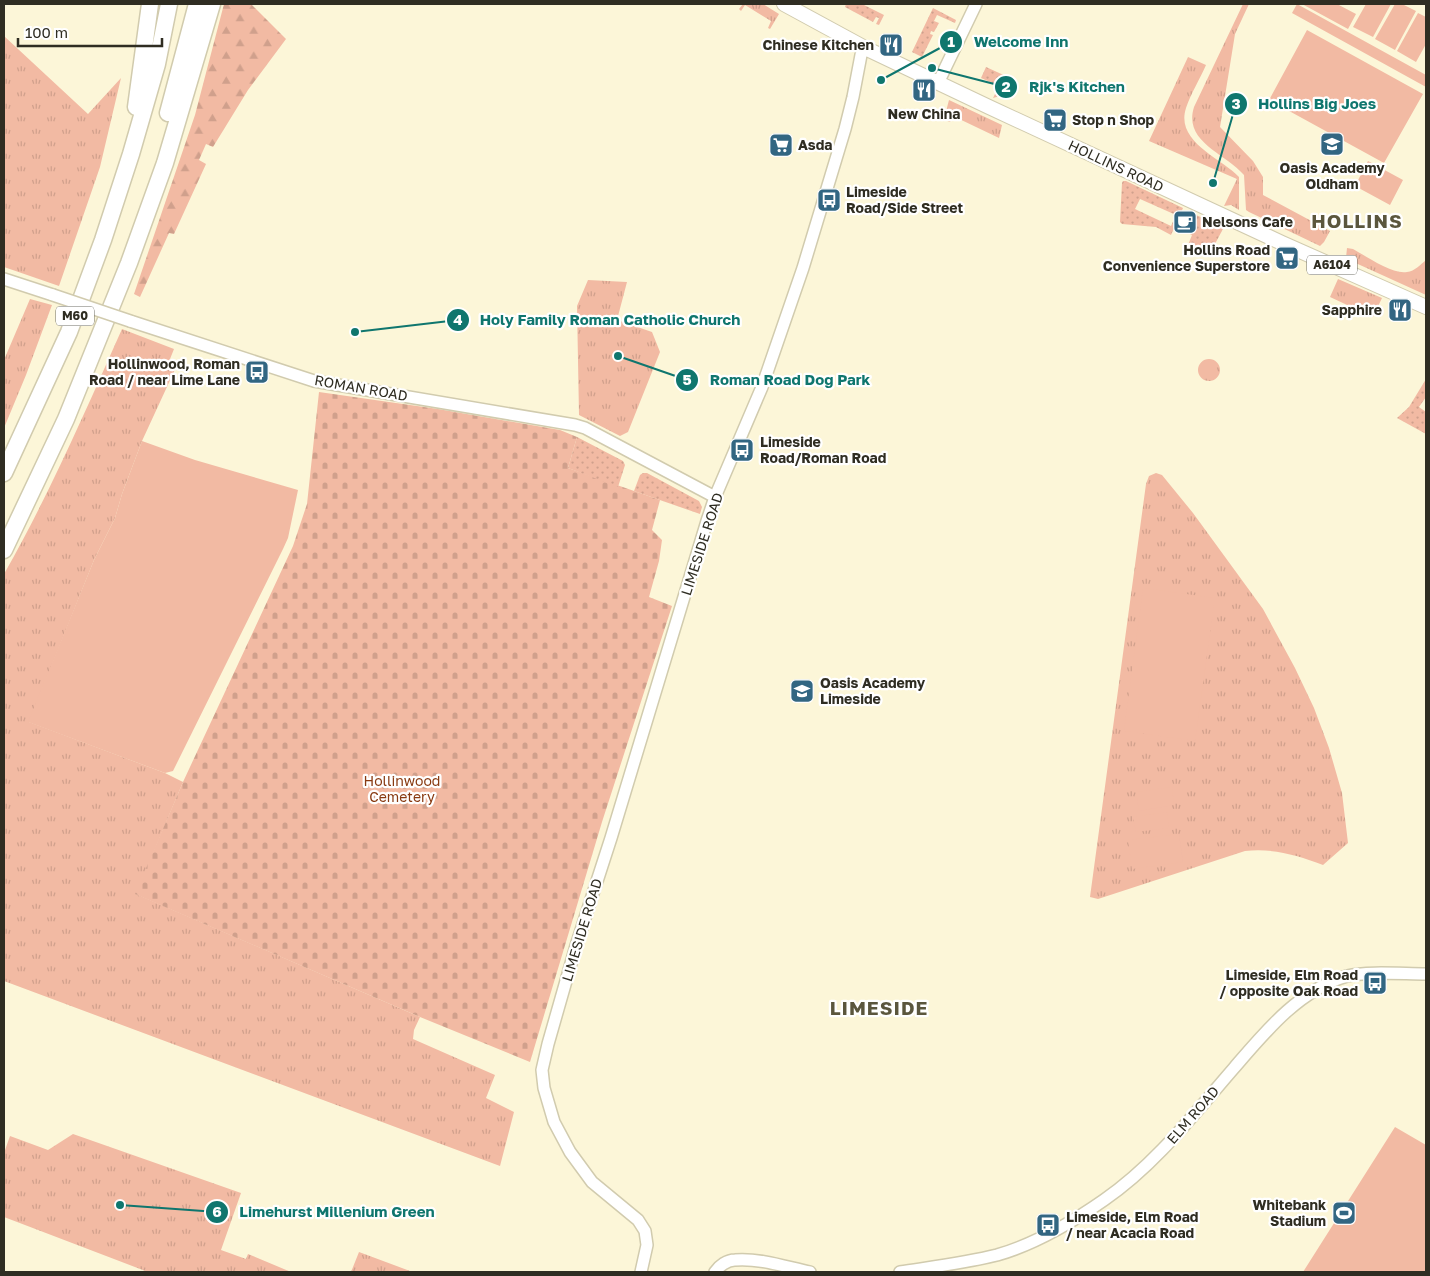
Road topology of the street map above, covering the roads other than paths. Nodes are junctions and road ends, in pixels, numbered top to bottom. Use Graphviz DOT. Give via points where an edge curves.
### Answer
graph roads {
  1 [pos="150,4"];
  2 [pos="169,4"];
  3 [pos="197,4"];
  4 [pos="212,4"];
  5 [pos="784,4"];
  6 [pos="976,4"];
  7 [pos="865,48"];
  8 [pos="938,83"];
  9 [pos="131,154"];
  10 [pos="129,263"];
  11 [pos="4,279"];
  12 [pos="1426,307"];
  13 [pos="4,473"];
  14 [pos="715,497"];
  15 [pos="4,550"];
  16 [pos="1426,974"];
  17 [pos="641,1272"];
  18 [pos="715,1272"];
  19 [pos="810,1272"];
  20 [pos="900,1272"];
  1 -- 9 [label="highway, M60"];
  2 -- 9 [label="highway, M60"];
  3 -- 10 [label="highway, M60"];
  4 -- 10 [label="highway, M60" via="165,163"];
  5 -- 7 [label="main road, HOLLINS ROAD / A6104"];
  6 -- 8 [label="street"];
  7 -- 8 [label="main road, HOLLINS ROAD / A6104"];
  7 -- 14 [label="street, LIMESIDE ROAD" via="845,129 803,268 762,387"];
  8 -- 12 [label="main road, HOLLINS ROAD / A6104"];
  9 -- 13 [label="highway, M60" via="69,332"];
  10 -- 15 [label="highway, M60" via="66,419"];
  11 -- 14 [label="street, ROMAN ROAD, bridge" via="314,381 585,428"];
  14 -- 17 [label="street, LIMESIDE ROAD" via="576,946 542,1070 554,1122 570,1152 592,1182 643,1226 647,1245"];
  16 -- 20 [label="street, ELM ROAD" via="1347,976 1306,996 1274,1022 1157,1157 1106,1200 1049,1235 997,1255"];
  18 -- 19 [label="street" via="734,1260"];
}
